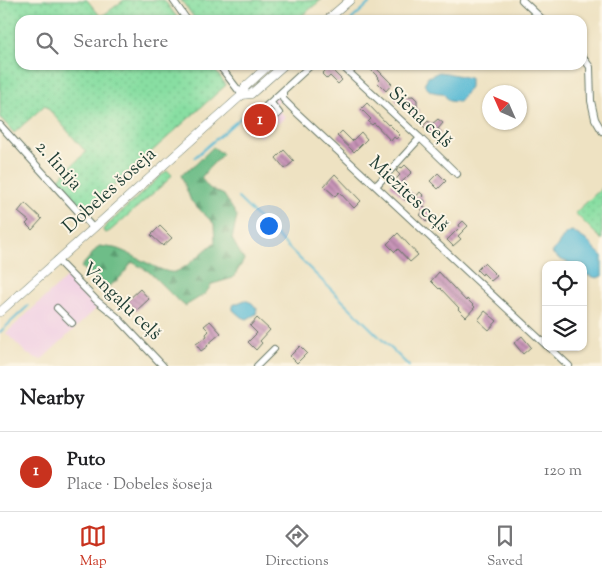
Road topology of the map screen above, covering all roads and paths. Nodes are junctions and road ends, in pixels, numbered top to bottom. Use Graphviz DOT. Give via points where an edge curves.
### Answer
graph roads {
  1 [pos="173,0"];
  2 [pos="350,0"];
  3 [pos="522,0"];
  4 [pos="184,15"];
  5 [pos="333,15"];
  6 [pos="538,15"];
  7 [pos="587,62"];
  8 [pos="223,70"];
  9 [pos="264,70"];
  10 [pos="278,70"];
  11 [pos="306,70"];
  12 [pos="345,70"];
  13 [pos="283,92"];
  14 [pos="242,95"];
  15 [pos="263,118"];
  16 [pos="0,125"];
  17 [pos="602,131"];
  18 [pos="420,138"];
  19 [pos="457,174"];
  20 [pos="376,186"];
  21 [pos="93,228"];
  22 [pos="57,260"];
  23 [pos="57,308"];
  24 [pos="0,312"];
  25 [pos="72,324"];
  26 [pos="542,341"];
  27 [pos="274,349"];
  28 [pos="552,351"];
  29 [pos="163,366"];
  30 [pos="257,366"];
  31 [pos="569,366"];
  1 -- 4 [label="street"];
  2 -- 5 [label="main road"];
  3 -- 6 [label="street"];
  7 -- 17 [label="street" via="590,66 591,101"];
  8 -- 14 [label="street"];
  9 -- 14 [label="main road, Dobeles šoseja" via="245,87"];
  10 -- 14 [label="main road, Dobeles šoseja" via="251,94"];
  11 -- 13 [label="street"];
  12 -- 18 [label="street, Siena ceļš"];
  13 -- 15 [label="street"];
  13 -- 20 [label="street, Miezītes ceļš" via="283,99"];
  14 -- 21 [label="main road, Dobeles šoseja"];
  16 -- 21 [label="street, 2. līnija"];
  18 -- 19 [label="street, Siena ceļš"];
  18 -- 20 [label="street"];
  20 -- 26 [label="street, Miezītes ceļš"];
  21 -- 22 [label="main road, Dobeles šoseja"];
  22 -- 24 [label="main road, Dobeles šoseja"];
  22 -- 29 [label="street, Vangaļu ceļš"];
  23 -- 25 [label="street"];
  27 -- 30 [label="street"];
  28 -- 31 [label="street"];
}
